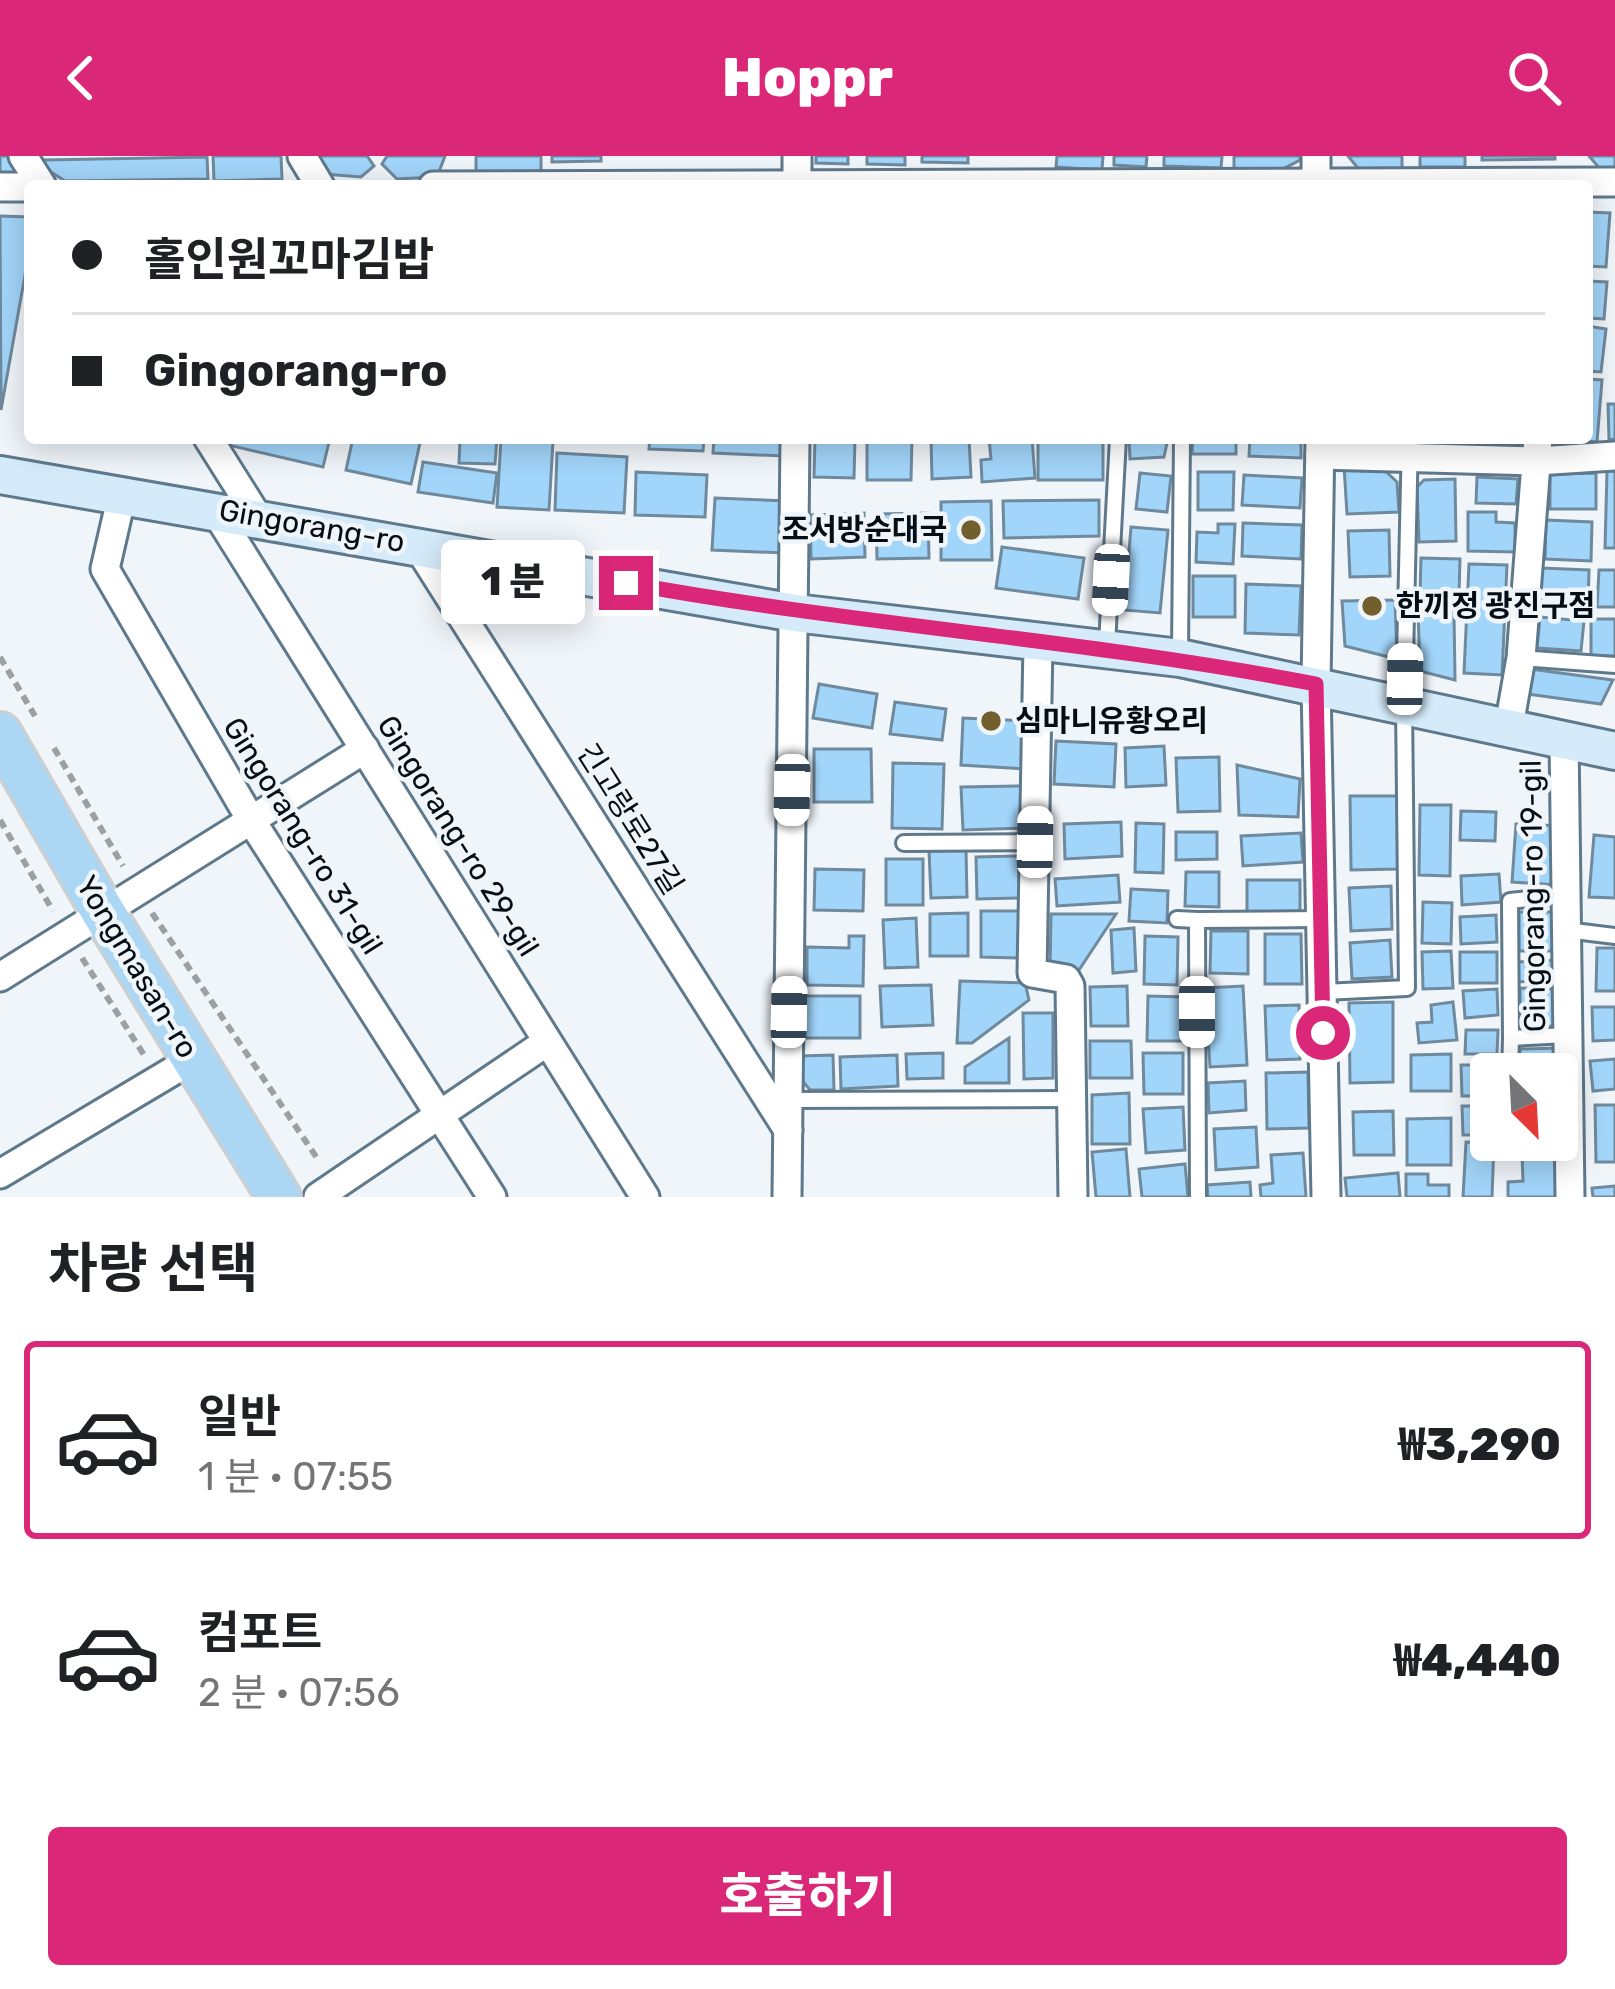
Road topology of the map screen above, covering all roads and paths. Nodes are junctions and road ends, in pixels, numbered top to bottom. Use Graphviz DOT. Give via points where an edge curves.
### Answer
graph roads {
  1 [pos="1027,170"];
  2 [pos="1316,175"];
  3 [pos="1564,176"];
  4 [pos="874,180"];
  5 [pos="1104,180"];
  6 [pos="1230,180"];
  7 [pos="1369,180"];
  8 [pos="1488,180"];
  9 [pos="1615,182"];
  10 [pos="212,444"];
  11 [pos="795,444"];
  12 [pos="1118,444"];
  13 [pos="1182,444"];
  14 [pos="1320,447"];
  15 [pos="1410,448"];
  16 [pos="1538,450"];
  17 [pos="1615,456"];
  18 [pos="0,475"];
  19 [pos="122,495"];
  20 [pos="214,509"];
  21 [pos="257,515"];
  22 [pos="416,544"];
  23 [pos="794,613"];
  24 [pos="1038,644"];
  25 [pos="1107,650"];
  26 [pos="0,657"];
  27 [pos="1180,658"];
  28 [pos="1521,658"];
  29 [pos="1615,665"];
  30 [pos="1316,684"];
  31 [pos="1404,703"];
  32 [pos="1509,727"];
  33 [pos="0,734"];
  34 [pos="1564,739"];
  35 [pos="365,749"];
  36 [pos="1615,751"];
  37 [pos="0,820"];
  38 [pos="251,820"];
  39 [pos="1035,842"];
  40 [pos="904,843"];
  41 [pos="1566,896"];
  42 [pos="120,902"];
  43 [pos="1321,919"];
  44 [pos="1177,920"];
  45 [pos="1197,920"];
  46 [pos="1566,930"];
  47 [pos="67,935"];
  48 [pos="1615,937"];
  49 [pos="0,976"];
  50 [pos="1322,992"];
  51 [pos="1568,1035"];
  52 [pos="1511,1038"];
  53 [pos="547,1042"];
  54 [pos="1511,1053"];
  55 [pos="177,1069"];
  56 [pos="1072,1099"];
  57 [pos="788,1100"];
  58 [pos="440,1115"];
  59 [pos="788,1130"];
  60 [pos="0,1174"];
  61 [pos="326,1191"];
  62 [pos="271,1194"];
  63 [pos="491,1197"];
  64 [pos="645,1197"];
  65 [pos="787,1197"];
  66 [pos="1073,1197"];
  67 [pos="1198,1197"];
  68 [pos="1326,1197"];
  69 [pos="1570,1197"];
  1 -- 4 [label="street"];
  1 -- 5 [label="street"];
  2 -- 6 [label="street"];
  2 -- 7 [label="street"];
  3 -- 8 [label="street"];
  3 -- 9 [label="street"];
  10 -- 21 [label="street"];
  11 -- 23 [label="street"];
  12 -- 25 [label="lane"];
  13 -- 27 [label="lane"];
  14 -- 15 [label="street"];
  14 -- 30 [label="street"];
  15 -- 16 [label="street"];
  15 -- 31 [label="lane"];
  16 -- 17 [label="street"];
  16 -- 28 [label="street"];
  18 -- 19 [label="main road, Gingorang-ro"];
  19 -- 20 [label="main road, Gingorang-ro"];
  19 -- 38 [label="street, Gingorang-ro 31-gil" via="105,569"];
  20 -- 21 [label="main road, Gingorang-ro"];
  20 -- 35 [label="street, Gingorang-ro 29-gil"];
  21 -- 22 [label="main road, Gingorang-ro"];
  22 -- 23 [label="main road, Gingorang-ro"];
  22 -- 59 [label="street, 긴고랑로27길"];
  23 -- 24 [label="main road, Gingorang-ro"];
  23 -- 57 [label="street"];
  24 -- 25 [label="main road, Gingorang-ro"];
  24 -- 39 [label="street"];
  25 -- 27 [label="main road, Gingorang-ro"];
  26 -- 42 [label="path"];
  27 -- 30 [label="main road, Gingorang-ro"];
  28 -- 29 [label="lane"];
  28 -- 32 [label="street"];
  30 -- 31 [label="main road, Gingorang-ro"];
  30 -- 43 [label="street"];
  31 -- 32 [label="main road, Gingorang-ro"];
  31 -- 50 [label="lane" via="1407,988"];
  32 -- 34 [label="main road, Gingorang-ro"];
  33 -- 42 [label="main road, Yongmasan-ro"];
  34 -- 36 [label="main road, Gingorang-ro"];
  34 -- 41 [label="street, Gingorang-ro 19-gil"];
  35 -- 38 [label="street"];
  35 -- 53 [label="street, Gingorang-ro 29-gil"];
  37 -- 47 [label="path"];
  38 -- 42 [label="street"];
  38 -- 58 [label="street, Gingorang-ro 31-gil"];
  39 -- 40 [label="lane"];
  39 -- 56 [label="street" via="1032,973 1069,983"];
  41 -- 46 [label="street, Gingorang-ro 19-gil"];
  41 -- 52 [label="lane" via="1510,901"];
  42 -- 47 [label="street"];
  42 -- 55 [label="main road, Yongmasan-ro"];
  42 -- 61 [label="path"];
  43 -- 45 [label="lane"];
  43 -- 50 [label="street"];
  44 -- 45 [label="lane"];
  45 -- 67 [label="lane"];
  46 -- 48 [label="lane"];
  46 -- 51 [label="street, Gingorang-ro 19-gil"];
  47 -- 49 [label="street"];
  47 -- 55 [label="path"];
  50 -- 68 [label="street"];
  51 -- 52 [label="lane"];
  51 -- 69 [label="street, Gingorang-ro 19-gil"];
  52 -- 54 [label="lane"];
  53 -- 58 [label="street"];
  53 -- 64 [label="street, Gingorang-ro 29-gil"];
  55 -- 60 [label="street"];
  55 -- 62 [label="main road, Yongmasan-ro"];
  56 -- 57 [label="lane"];
  56 -- 66 [label="street"];
  57 -- 59 [label="street"];
  58 -- 61 [label="street"];
  58 -- 63 [label="street, Gingorang-ro 31-gil"];
  59 -- 65 [label="street"];
}
